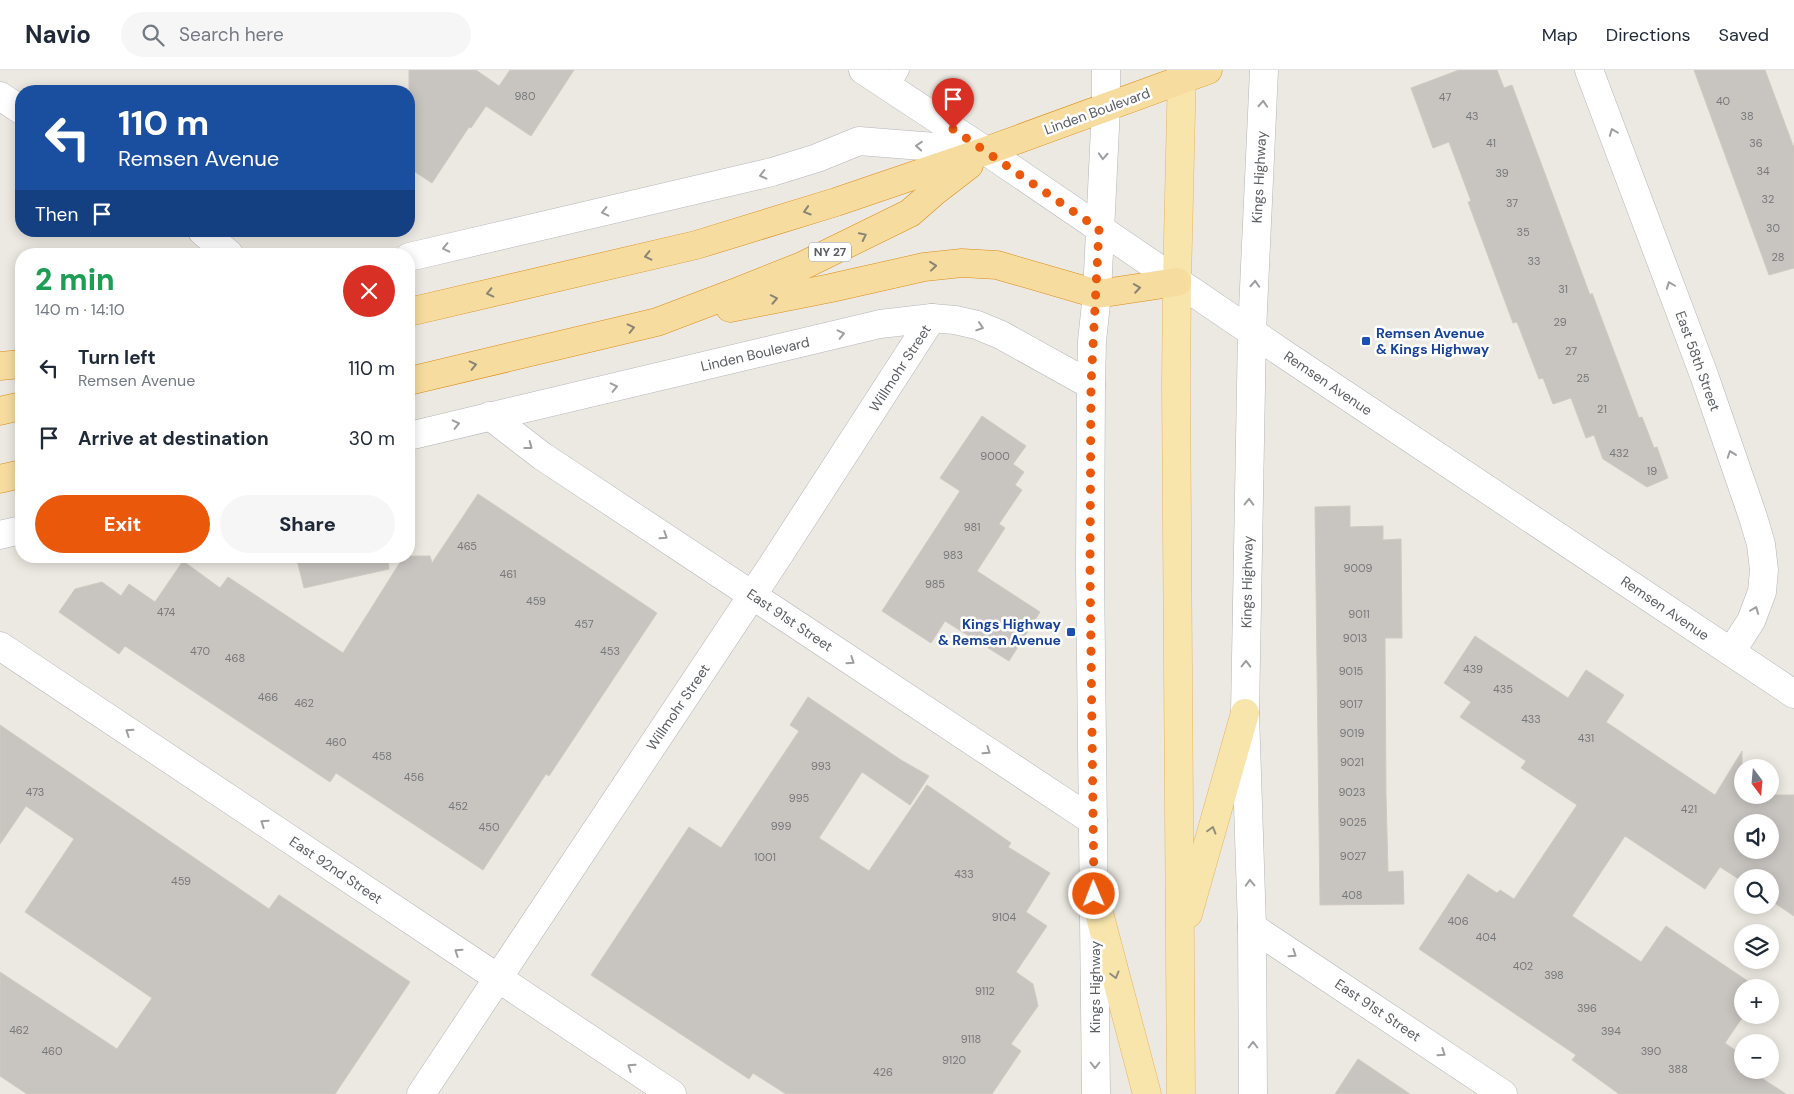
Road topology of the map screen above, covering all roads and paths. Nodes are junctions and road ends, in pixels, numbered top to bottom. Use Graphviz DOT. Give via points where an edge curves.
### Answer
graph roads {
  1 [pos="863,70"];
  2 [pos="1106,70"];
  3 [pos="1208,70"];
  4 [pos="1264,70"];
  5 [pos="1589,70"];
  6 [pos="1182,75"];
  7 [pos="895,79"];
  8 [pos="0,96"];
  9 [pos="15,106"];
  10 [pos="1106,108"];
  11 [pos="986,151"];
  12 [pos="1099,229"];
  13 [pos="209,237"];
  14 [pos="222,248"];
  15 [pos="415,256"];
  16 [pos="1177,282"];
  17 [pos="1097,294"];
  18 [pos="415,311"];
  19 [pos="932,318"];
  20 [pos="657,322"];
  21 [pos="1252,332"];
  22 [pos="15,352"];
  23 [pos="0,356"];
  24 [pos="15,365"];
  25 [pos="0,366"];
  26 [pos="415,379"];
  27 [pos="1091,385"];
  28 [pos="15,407"];
  29 [pos="0,411"];
  30 [pos="490,416"];
  31 [pos="415,435"];
  32 [pos="15,531"];
  33 [pos="0,535"];
  34 [pos="752,595"];
  35 [pos="0,646"];
  36 [pos="1731,652"];
  37 [pos="1794,694"];
  38 [pos="1245,713"];
  39 [pos="1093,821"];
  40 [pos="1094,894"];
  41 [pos="1252,927"];
  42 [pos="1180,944"];
  43 [pos="498,978"];
  44 [pos="421,1094"];
  45 [pos="672,1094"];
  46 [pos="1096,1094"];
  47 [pos="1147,1094"];
  48 [pos="1181,1094"];
  49 [pos="1253,1094"];
  50 [pos="1503,1094"];
  1 -- 7 [label="street, Remsen Avenue"];
  2 -- 10 [label="street, Kings Highway"];
  3 -- 6 [label="highway, Linden Boulevard / NY 27"];
  21 -- 4 [label="street, Kings Highway, one-way"];
  36 -- 5 [label="street, East 58th Street, one-way" via="1751,621 1762,592 1761,544 1704,375"];
  6 -- 10 [label="highway, Linden Boulevard / NY 27"];
  6 -- 16 [label="main road"];
  7 -- 11 [label="street, Remsen Avenue"];
  8 -- 9 [label="street"];
  10 -- 11 [label="highway, Linden Boulevard / NY 27"];
  10 -- 12 [label="street, Kings Highway, one-way"];
  11 -- 12 [label="street, Remsen Avenue"];
  11 -- 15 [label="street, Linden Boulevard, one-way" via="859,142 772,172"];
  11 -- 18 [label="highway, Linden Boulevard / NY 27, one-way" via="696,245"];
  20 -- 11 [label="highway, Linden Boulevard / NY 27, one-way" via="802,266 910,213"];
  12 -- 16 [label="street, Remsen Avenue"];
  12 -- 17 [label="street, Kings Highway"];
  13 -- 14 [label="street"];
  17 -- 16 [label="highway, one-way"];
  16 -- 21 [label="street, Remsen Avenue"];
  16 -- 42 [label="main road"];
  20 -- 17 [label="highway, one-way" via="924,267 962,263 997,266"];
  17 -- 27 [label="street, Kings Highway"];
  19 -- 27 [label="street, Linden Boulevard, one-way" via="977,325 1001,335"];
  30 -- 19 [label="street, Linden Boulevard, one-way" via="880,324"];
  19 -- 34 [label="street, Willmohr Street"];
  26 -- 20 [label="highway, Linden Boulevard / NY 27, one-way"];
  21 -- 36 [label="street, Remsen Avenue"];
  38 -- 21 [label="street, Kings Highway, one-way"];
  22 -- 23 [label="street"];
  24 -- 25 [label="highway"];
  27 -- 39 [label="street, Kings Highway"];
  28 -- 29 [label="highway"];
  31 -- 30 [label="street, Linden Boulevard, one-way"];
  30 -- 34 [label="street, East 91st Street, one-way" via="542,456"];
  32 -- 33 [label="street"];
  34 -- 39 [label="street, East 91st Street, one-way"];
  34 -- 43 [label="street, Willmohr Street"];
  43 -- 35 [label="street, East 92nd Street, one-way"];
  36 -- 37 [label="street, Remsen Avenue"];
  41 -- 38 [label="street, Kings Highway, one-way"];
  42 -- 38 [label="main road, one-way"];
  39 -- 40 [label="street, Kings Highway"];
  40 -- 46 [label="street, Kings Highway, one-way"];
  40 -- 47 [label="main road, one-way"];
  49 -- 41 [label="street, Kings Highway, one-way"];
  41 -- 50 [label="street, East 91st Street, one-way"];
  42 -- 48 [label="main road"];
  43 -- 44 [label="street, Willmohr Street"];
  45 -- 43 [label="street, East 92nd Street, one-way"];
}
